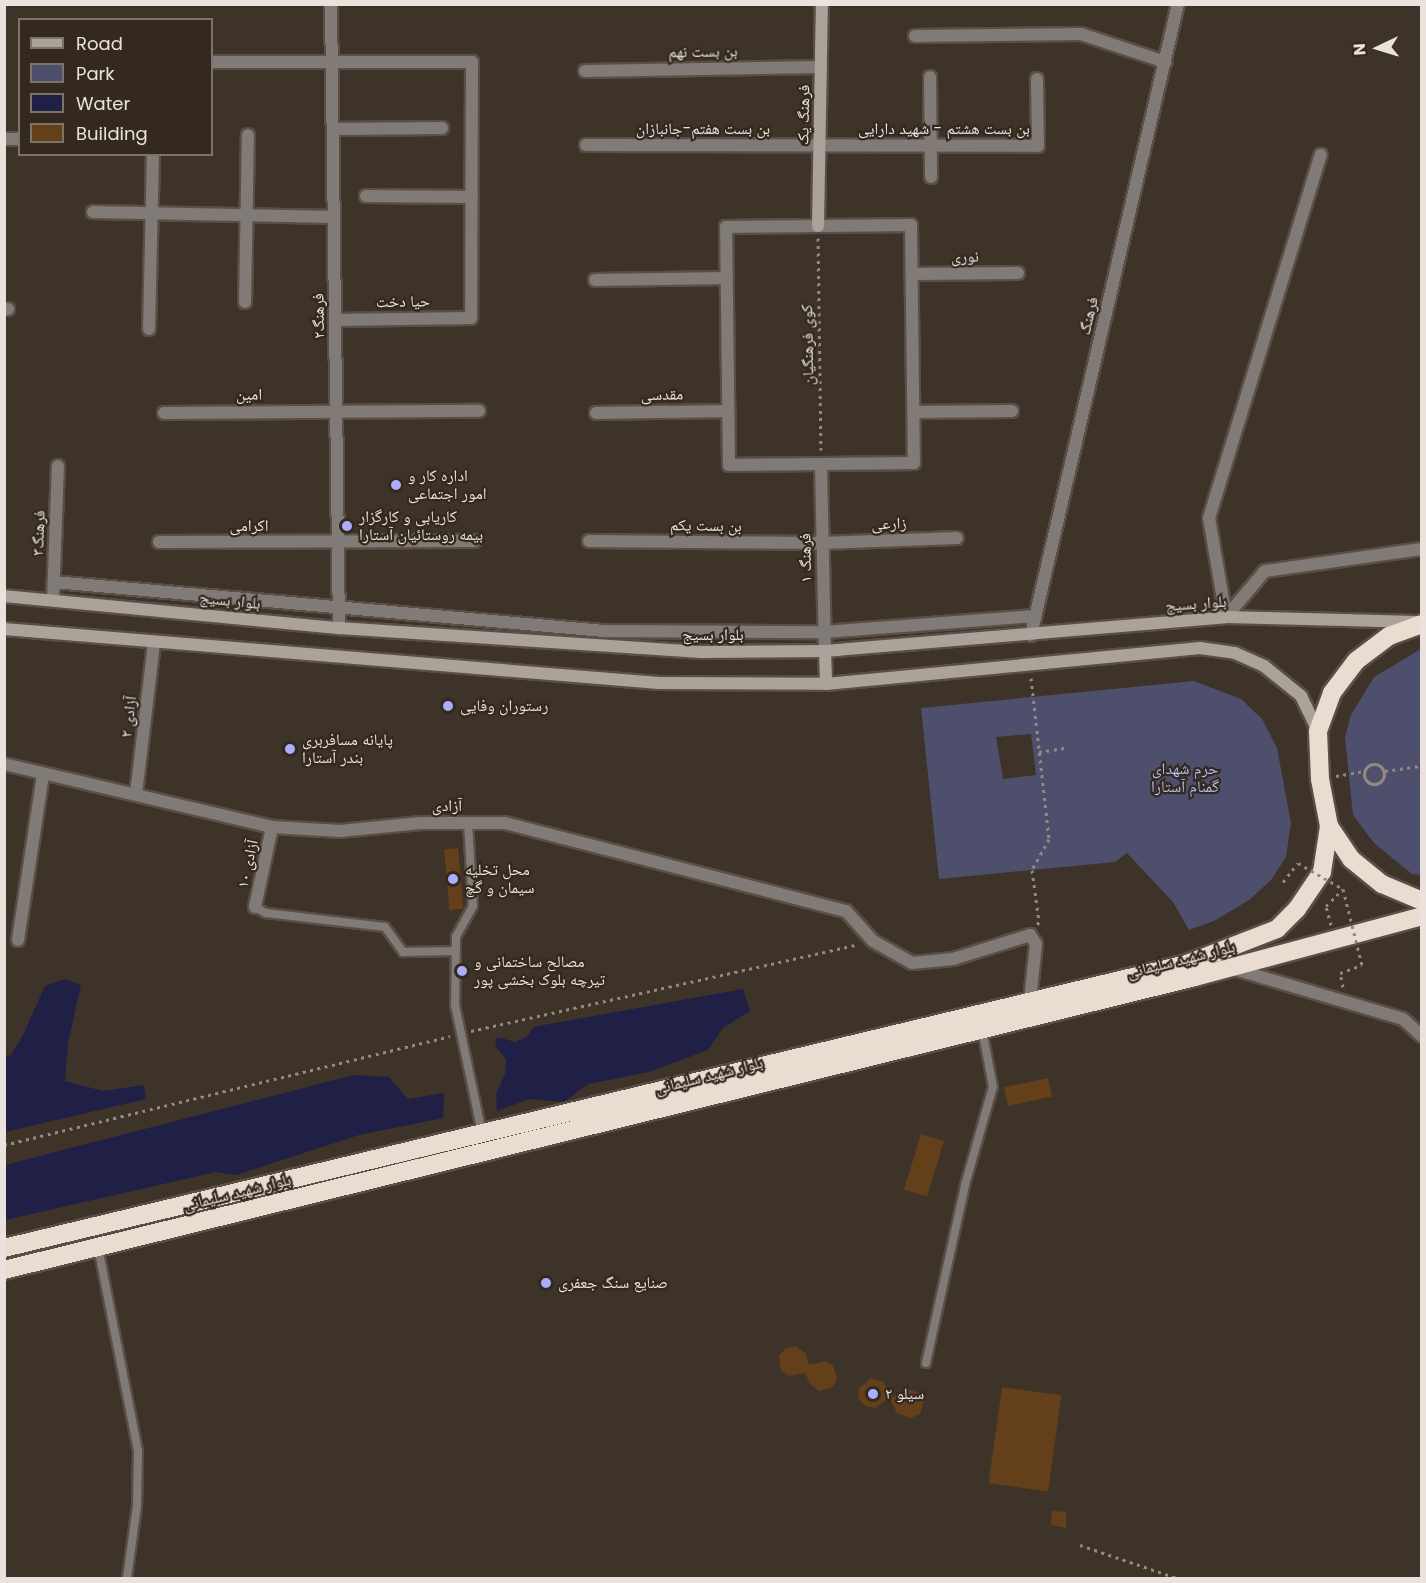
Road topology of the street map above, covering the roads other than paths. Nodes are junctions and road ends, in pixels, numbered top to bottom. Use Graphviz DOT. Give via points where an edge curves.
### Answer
graph roads {
  1 [pos="332,4"];
  2 [pos="822,4"];
  3 [pos="1178,4"];
  4 [pos="915,36"];
  5 [pos="213,62"];
  6 [pos="332,62"];
  7 [pos="1165,62"];
  8 [pos="821,67"];
  9 [pos="585,71"];
  10 [pos="930,77"];
  11 [pos="1037,79"];
  12 [pos="442,128"];
  13 [pos="333,129"];
  14 [pos="248,135"];
  15 [pos="586,145"];
  16 [pos="820,147"];
  17 [pos="930,147"];
  18 [pos="1321,155"];
  19 [pos="153,156"];
  20 [pos="931,177"];
  21 [pos="366,196"];
  22 [pos="472,197"];
  23 [pos="93,212"];
  24 [pos="151,213"];
  25 [pos="247,215"];
  26 [pos="334,217"];
  27 [pos="818,226"];
  28 [pos="1018,273"];
  29 [pos="912,274"];
  30 [pos="727,278"];
  31 [pos="595,280"];
  32 [pos="245,302"];
  33 [pos="335,320"];
  34 [pos="149,329"];
  35 [pos="336,410"];
  36 [pos="479,411"];
  37 [pos="728,411"];
  38 [pos="1012,411"];
  39 [pos="596,412"];
  40 [pos="914,412"];
  41 [pos="164,413"];
  42 [pos="821,464"];
  43 [pos="58,466"];
  44 [pos="957,538"];
  45 [pos="589,541"];
  46 [pos="159,542"];
  47 [pos="338,542"];
  48 [pos="475,542"];
  49 [pos="822,543"];
  50 [pos="1422,549"];
  51 [pos="54,582"];
  52 [pos="4,596"];
  53 [pos="53,600"];
  54 [pos="338,607"];
  55 [pos="1035,616"];
  56 [pos="1226,617"];
  57 [pos="1422,623"];
  58 [pos="339,628"];
  59 [pos="4,629"];
  60 [pos="824,632"];
  61 [pos="1031,635"];
  62 [pos="154,643"];
  63 [pos="825,651"];
  64 [pos="826,684"];
  65 [pos="1318,731"];
  66 [pos="4,764"];
  67 [pos="43,775"];
  68 [pos="136,795"];
  69 [pos="468,823"];
  70 [pos="1329,826"];
  71 [pos="272,827"];
  72 [pos="1422,901"];
  73 [pos="255,907"];
  74 [pos="1422,916"];
  75 [pos="18,940"];
  76 [pos="456,951"];
  77 [pos="1230,968"];
  78 [pos="1029,1000"];
  79 [pos="982,1029"];
  80 [pos="1422,1036"];
  81 [pos="482,1133"];
  82 [pos="98,1247"];
  83 [pos="4,1248"];
  84 [pos="4,1270"];
  85 [pos="926,1363"];
  86 [pos="127,1578"];
  1 -- 6 [label="street, فرهنگ۲"];
  2 -- 8 [label="main road, فرهنگ یک"];
  3 -- 7 [label="street, فرهنگ"];
  4 -- 7 [label="street" via="1081,34"];
  5 -- 6 [label="street"];
  6 -- 13 [label="street, فرهنگ۲"];
  6 -- 22 [label="street" via="472,62"];
  7 -- 55 [label="street, فرهنگ"];
  8 -- 9 [label="street, بن بست نهم"];
  8 -- 16 [label="main road, فرهنگ یک"];
  10 -- 17 [label="street"];
  11 -- 17 [label="street, بن بست هشتم - شهید دارایی" via="1038,146"];
  12 -- 13 [label="street"];
  13 -- 26 [label="street, فرهنگ۲"];
  14 -- 25 [label="street"];
  15 -- 16 [label="street, بن بست هفتم-جانبازان"];
  16 -- 17 [label="street, بن بست هشتم - شهید دارایی"];
  16 -- 27 [label="main road, فرهنگ یک"];
  17 -- 20 [label="street"];
  18 -- 56 [label="street" via="1209,518"];
  19 -- 24 [label="street"];
  21 -- 22 [label="street"];
  22 -- 33 [label="street, حیا دخت" via="471,318"];
  23 -- 24 [label="street"];
  24 -- 25 [label="street"];
  24 -- 34 [label="street"];
  25 -- 26 [label="street"];
  25 -- 32 [label="street"];
  26 -- 33 [label="street, فرهنگ۲"];
  27 -- 29 [label="street" via="911,225"];
  27 -- 30 [label="street" via="726,227"];
  28 -- 29 [label="street, نوری"];
  29 -- 40 [label="street"];
  30 -- 31 [label="street"];
  30 -- 37 [label="street"];
  33 -- 35 [label="street, فرهنگ۲"];
  35 -- 36 [label="street, امین"];
  35 -- 41 [label="street, امین"];
  35 -- 47 [label="street, فرهنگ۲"];
  37 -- 39 [label="street, مقدسی"];
  37 -- 42 [label="street" via="729,465"];
  38 -- 40 [label="street"];
  40 -- 42 [label="street" via="914,462"];
  42 -- 49 [label="street, فرهنگ ۱"];
  43 -- 51 [label="street, فرهنگ۳"];
  44 -- 49 [label="street, زارعی"];
  45 -- 49 [label="street, بن بست یکم"];
  46 -- 47 [label="street, اکرامی"];
  47 -- 48 [label="street, اکرامی"];
  47 -- 54 [label="street, فرهنگ۲"];
  49 -- 60 [label="street, فرهنگ ۱"];
  50 -- 56 [label="street" via="1264,571"];
  51 -- 53 [label="street, فرهنگ۳"];
  51 -- 54 [label="street"];
  52 -- 53 [label="main road, بلوار بسیج"];
  53 -- 58 [label="main road, بلوار بسیج"];
  54 -- 58 [label="street, فرهنگ۲"];
  54 -- 60 [label="street" via="604,631"];
  55 -- 60 [label="street"];
  55 -- 61 [label="street, فرهنگ"];
  56 -- 57 [label="main road, بلوار بسیج"];
  56 -- 61 [label="main road, بلوار بسیج"];
  57 -- 65 [label="highway" via="1389,636 1356,661 1332,693"];
  58 -- 63 [label="main road, بلوار بسیج" via="629,650"];
  59 -- 62 [label="main road"];
  60 -- 63 [label="street, فرهنگ ۱"];
  61 -- 63 [label="main road, بلوار بسیج"];
  62 -- 64 [label="main road" via="608,681"];
  62 -- 68 [label="street, آزادی ۲"];
  63 -- 64 [label="main road"];
  64 -- 65 [label="main road" via="1200,648 1235,653 1264,666 1300,696"];
  65 -- 70 [label="highway" via="1320,779"];
  66 -- 67 [label="street, آزادی"];
  67 -- 68 [label="street, آزادی"];
  67 -- 75 [label="street"];
  68 -- 71 [label="street, آزادی"];
  69 -- 71 [label="street, آزادی" via="340,831"];
  69 -- 76 [label="lane" via="473,906 456,937"];
  69 -- 78 [label="street, آزادی" via="505,823 846,910 873,941 912,963 953,959 1030,935 1036,944"];
  70 -- 72 [label="highway" via="1351,859 1382,884"];
  70 -- 78 [label="highway, بلوار شهید سلیمانی" via="1322,872 1297,909 1277,929 1187,964"];
  71 -- 73 [label="street, آزادی ۱۰"];
  73 -- 76 [label="lane" via="266,913 385,927 403,952"];
  74 -- 77 [label="highway, بلوار شهید سلیمانی"];
  76 -- 81 [label="lane" via="455,1005"];
  77 -- 79 [label="highway, بلوار شهید سلیمانی"];
  77 -- 80 [label="street" via="1403,1019"];
  78 -- 81 [label="highway, بلوار شهید سلیمانی"];
  79 -- 82 [label="highway, بلوار شهید سلیمانی"];
  79 -- 85 [label="lane" via="993,1087 965,1185"];
  81 -- 83 [label="highway, بلوار شهید سلیمانی"];
  82 -- 84 [label="highway, بلوار شهید سلیمانی"];
  82 -- 86 [label="lane" via="138,1451 138,1506"];
}
